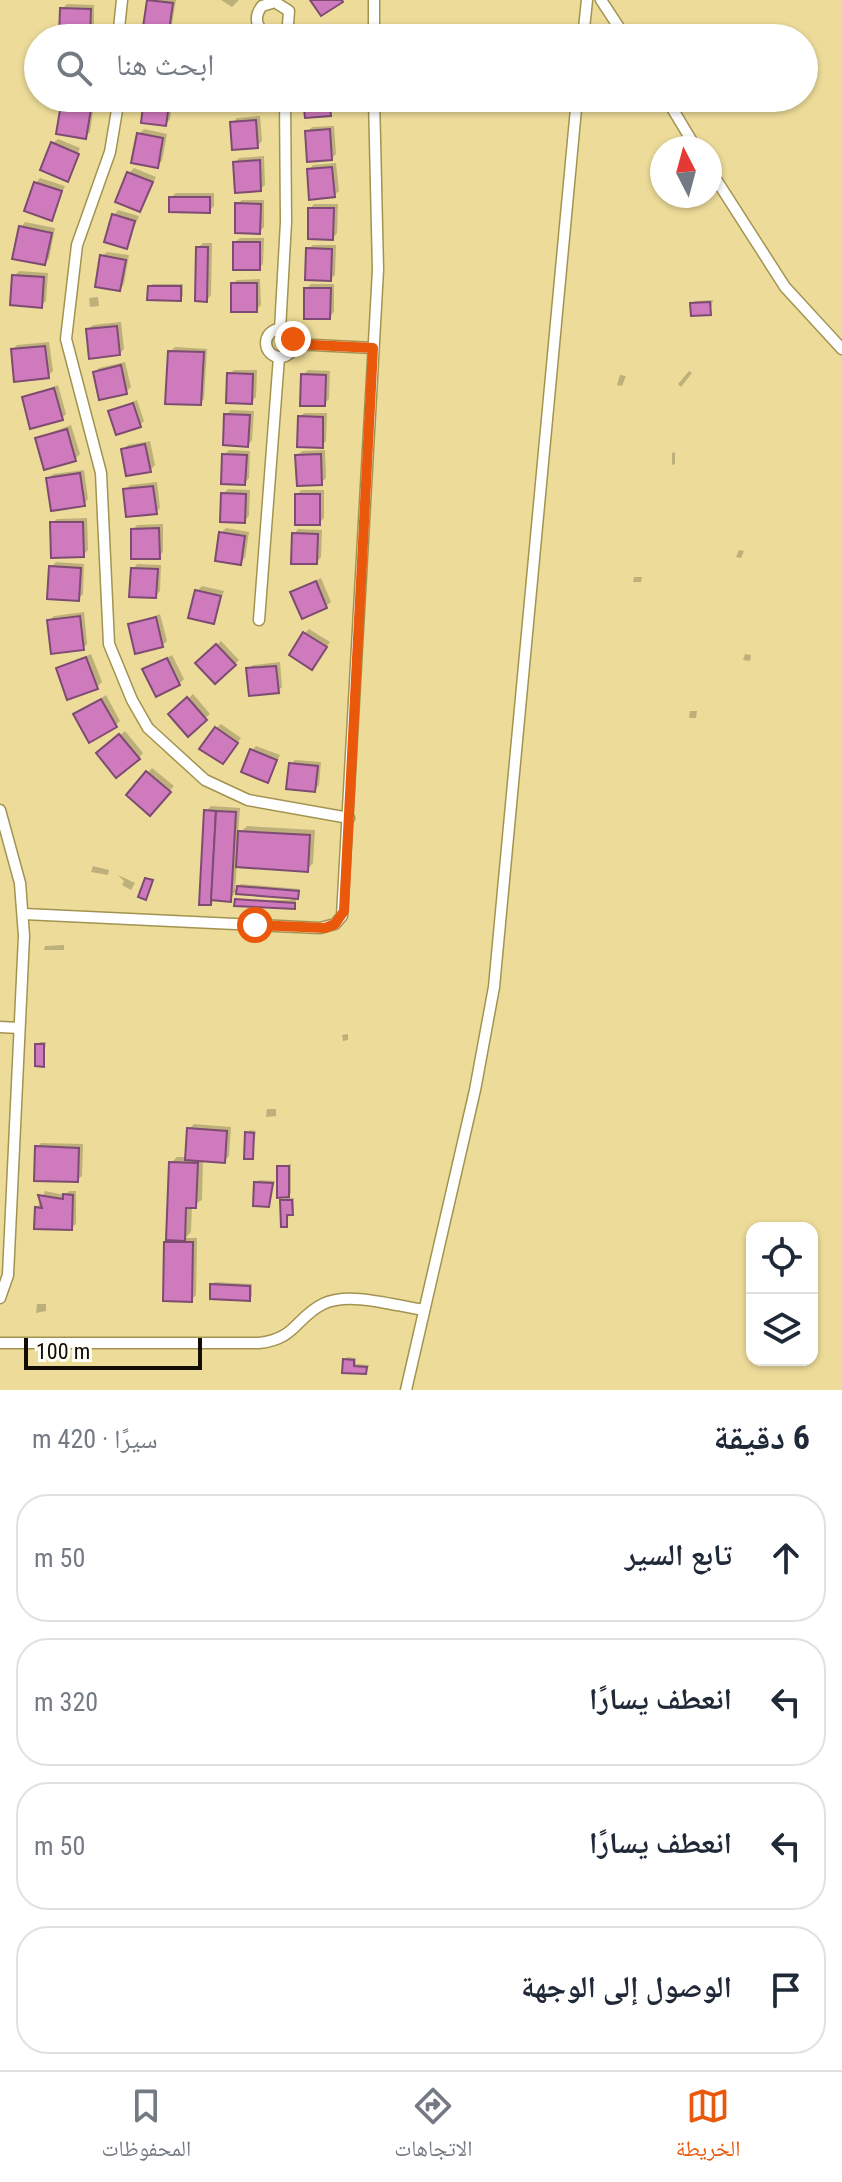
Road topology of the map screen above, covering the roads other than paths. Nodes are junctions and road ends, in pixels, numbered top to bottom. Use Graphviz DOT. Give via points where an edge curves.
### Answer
graph roads {
  1 [pos="122,0"];
  2 [pos="374,0"];
  3 [pos="587,0"];
  4 [pos="601,0"];
  5 [pos="119,24"];
  6 [pos="257,24"];
  7 [pos="288,24"];
  8 [pos="374,24"];
  9 [pos="584,24"];
  10 [pos="617,24"];
  11 [pos="117,112"];
  12 [pos="285,112"];
  13 [pos="374,112"];
  14 [pos="576,112"];
  15 [pos="674,112"];
  16 [pos="689,136"];
  17 [pos="722,189"];
  18 [pos="280,330"];
  19 [pos="294,344"];
  20 [pos="373,348"];
  21 [pos="842,349"];
  22 [pos="279,357"];
  23 [pos="259,620"];
  24 [pos="0,810"];
  25 [pos="349,818"];
  26 [pos="24,914"];
  27 [pos="0,1027"];
  28 [pos="19,1028"];
  29 [pos="7,1263"];
  30 [pos="0,1281"];
  31 [pos="0,1298"];
  32 [pos="424,1310"];
  33 [pos="0,1343"];
  34 [pos="406,1390"];
  1 -- 5 [label="street"];
  2 -- 8 [label="street"];
  3 -- 9 [label="street"];
  4 -- 10 [label="street"];
  6 -- 7 [label="street" via="262,6 275,2 289,11"];
  11 -- 25 [label="street" via="110,152 77,245 66,339 101,473 109,644 148,728 205,780 248,800"];
  12 -- 18 [label="street"];
  13 -- 20 [label="street" via="378,230"];
  14 -- 32 [label="street" via="494,987"];
  15 -- 16 [label="street"];
  17 -- 21 [label="street" via="785,287"];
  18 -- 19 [label="street" via="290,334"];
  18 -- 22 [label="street" via="270,333 266,343 269,353"];
  19 -- 20 [label="street"];
  19 -- 22 [label="street" via="289,354"];
  20 -- 25 [label="street"];
  22 -- 23 [label="street"];
  24 -- 26 [label="street"];
  25 -- 26 [label="street" via="344,911 331,927"];
  26 -- 28 [label="street"];
  27 -- 28 [label="street"];
  28 -- 29 [label="street"];
  29 -- 30 [label="street"];
  29 -- 31 [label="street" via="8,1282"];
  32 -- 33 [label="street" via="329,1301 291,1334 259,1343"];
  32 -- 34 [label="street"];
}
